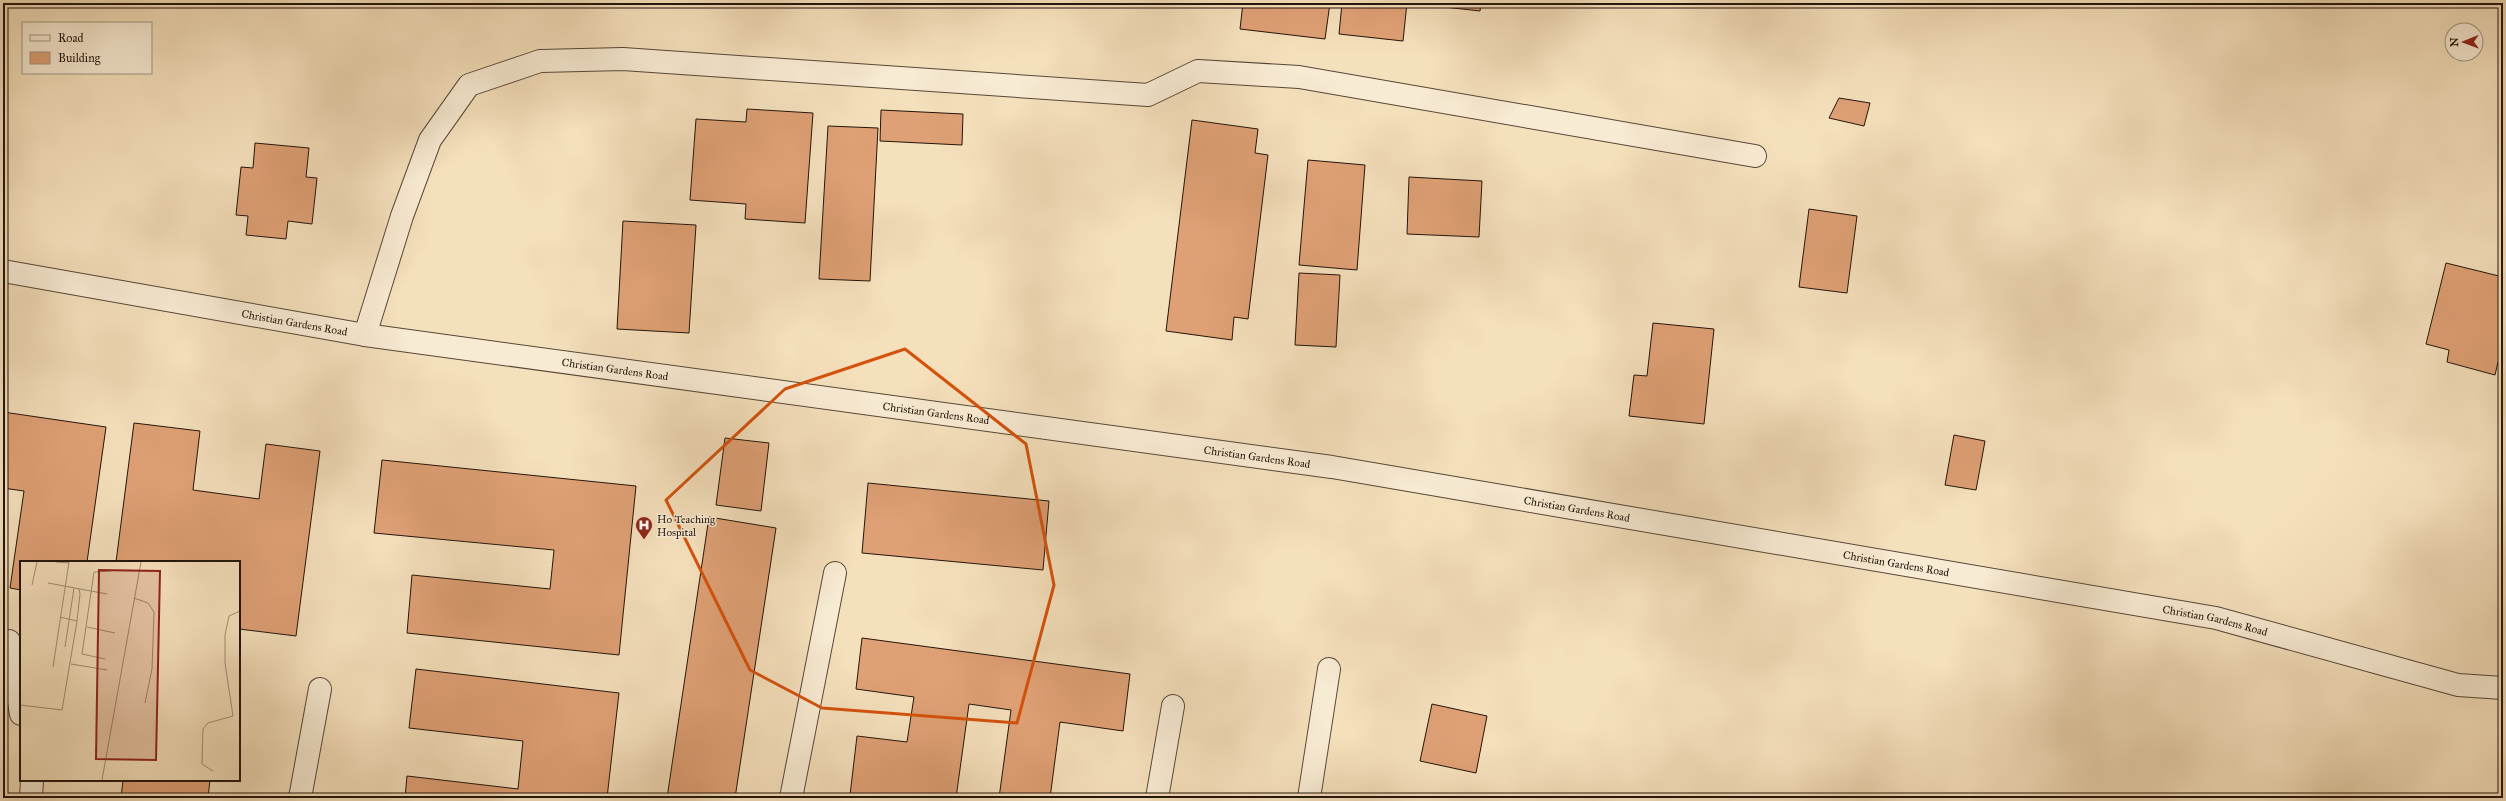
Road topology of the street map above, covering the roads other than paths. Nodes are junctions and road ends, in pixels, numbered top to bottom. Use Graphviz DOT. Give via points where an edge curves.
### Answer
graph roads {
  1 [pos="1755,156"];
  2 [pos="3,271"];
  3 [pos="365,335"];
  4 [pos="835,573"];
  5 [pos="9,641"];
  6 [pos="1329,669"];
  7 [pos="2503,688"];
  8 [pos="320,690"];
  9 [pos="1173,706"];
  10 [pos="20,708"];
  11 [pos="32,781"];
  12 [pos="31,798"];
  13 [pos="300,798"];
  14 [pos="791,798"];
  15 [pos="1157,798"];
  16 [pos="1309,798"];
  1 -- 3 [label="street" via="1299,77 1198,71 1148,95 623,59 540,62 469,85 430,140 402,216"];
  2 -- 3 [label="street, Christian Gardens Road"];
  3 -- 7 [label="street, Christian Gardens Road" via="1332,467 2216,618 2458,685"];
  4 -- 14 [label="street"];
  5 -- 10 [label="street"];
  6 -- 16 [label="street"];
  8 -- 13 [label="street"];
  9 -- 15 [label="street"];
  11 -- 12 [label="street"];
}
